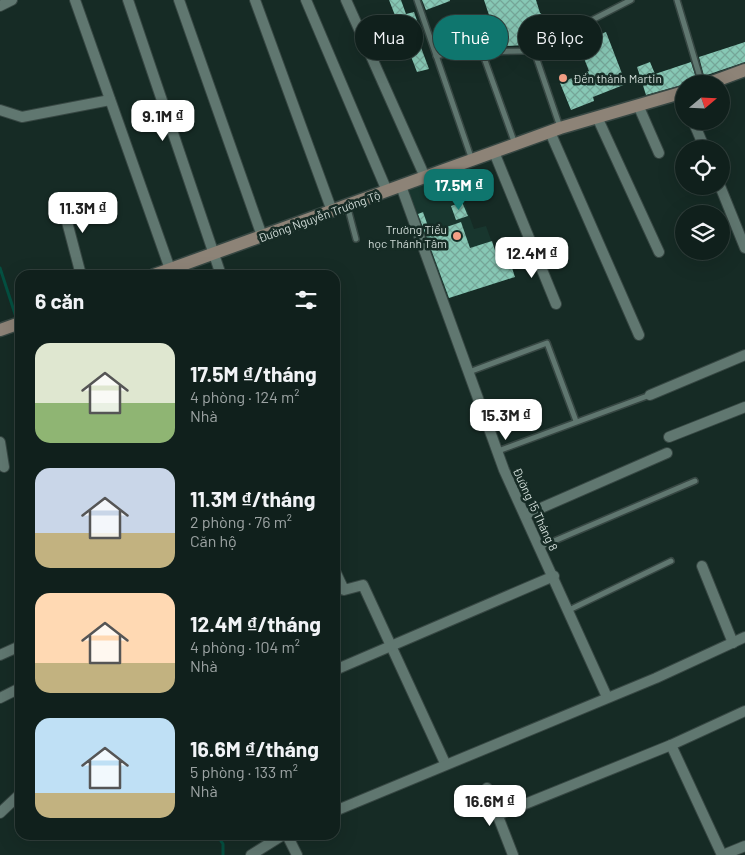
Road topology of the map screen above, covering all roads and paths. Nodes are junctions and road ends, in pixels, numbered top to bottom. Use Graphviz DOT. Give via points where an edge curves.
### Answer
graph roads {
  1 [pos="12,0"];
  2 [pos="75,0"];
  3 [pos="128,0"];
  4 [pos="179,0"];
  5 [pos="255,0"];
  6 [pos="306,0"];
  7 [pos="346,0"];
  8 [pos="417,0"];
  9 [pos="631,0"];
  10 [pos="677,0"];
  11 [pos="0,6"];
  12 [pos="602,15"];
  13 [pos="433,47"];
  14 [pos="437,60"];
  15 [pos="485,60"];
  16 [pos="536,60"];
  17 [pos="745,70"];
  18 [pos="699,75"];
  19 [pos="730,76"];
  20 [pos="675,96"];
  21 [pos="110,100"];
  22 [pos="638,105"];
  23 [pos="0,110"];
  24 [pos="597,117"];
  25 [pos="555,130"];
  26 [pos="515,144"];
  27 [pos="494,152"];
  28 [pos="659,153"];
  29 [pos="472,160"];
  30 [pos="425,177"];
  31 [pos="401,186"];
  32 [pos="387,191"];
  33 [pos="724,195"];
  34 [pos="61,199"];
  35 [pos="347,205"];
  36 [pos="332,211"];
  37 [pos="742,235"];
  38 [pos="262,236"];
  39 [pos="356,239"];
  40 [pos="745,248"];
  41 [pos="659,252"];
  42 [pos="214,254"];
  43 [pos="170,269"];
  44 [pos="80,270"];
  45 [pos="219,270"];
  46 [pos="556,304"];
  47 [pos="639,335"];
  48 [pos="745,355"];
  49 [pos="469,372"];
  50 [pos="650,395"];
  51 [pos="745,408"];
  52 [pos="576,421"];
  53 [pos="669,437"];
  54 [pos="0,442"];
  55 [pos="497,451"];
  56 [pos="667,454"];
  57 [pos="4,467"];
  58 [pos="695,481"];
  59 [pos="525,515"];
  60 [pos="540,547"];
  61 [pos="671,561"];
  62 [pos="702,566"];
  63 [pos="554,576"];
  64 [pos="340,582"];
  65 [pos="569,610"];
  66 [pos="745,637"];
  67 [pos="732,642"];
  68 [pos="392,644"];
  69 [pos="15,648"];
  70 [pos="0,655"];
  71 [pos="340,668"];
  72 [pos="15,690"];
  73 [pos="607,697"];
  74 [pos="0,698"];
  75 [pos="745,711"];
  76 [pos="671,745"];
  77 [pos="445,763"];
  78 [pos="487,788"];
  79 [pos="15,799"];
  80 [pos="340,809"];
  81 [pos="0,813"];
  82 [pos="498,815"];
  83 [pos="276,840"];
  84 [pos="288,840"];
  85 [pos="745,846"];
  86 [pos="727,854"];
  87 [pos="251,855"];
  88 [pos="298,855"];
  89 [pos="513,855"];
  1 -- 11 [label="street"];
  2 -- 21 [label="street"];
  3 -- 42 [label="street"];
  4 -- 38 [label="street"];
  5 -- 36 [label="street"];
  6 -- 32 [label="street"];
  7 -- 30 [label="street"];
  8 -- 13 [label="lane"];
  9 -- 12 [label="lane"];
  10 -- 18 [label="lane"];
  14 -- 29 [label="lane"];
  15 -- 26 [label="lane"];
  16 -- 25 [label="lane"];
  17 -- 19 [label="main road"];
  20 -- 22 [label="main road, Đường Nguyễn Trường Tộ"];
  21 -- 23 [label="street" via="22,116"];
  21 -- 43 [label="street"];
  22 -- 24 [label="main road, Đường Nguyễn Trường Tộ"];
  22 -- 28 [label="street"];
  24 -- 25 [label="main road, Đường Nguyễn Trường Tộ"];
  24 -- 41 [label="street"];
  25 -- 26 [label="main road, Đường Nguyễn Trường Tộ"];
  25 -- 47 [label="street"];
  26 -- 27 [label="main road, Đường Nguyễn Trường Tộ"];
  27 -- 29 [label="main road, Đường Nguyễn Trường Tộ"];
  27 -- 46 [label="street"];
  29 -- 30 [label="main road, Đường Nguyễn Trường Tộ"];
  30 -- 31 [label="main road, Đường Nguyễn Trường Tộ"];
  31 -- 32 [label="main road, Đường Nguyễn Trường Tộ"];
  31 -- 49 [label="street, Đường 15 Tháng 8"];
  32 -- 35 [label="main road, Đường Nguyễn Trường Tộ"];
  33 -- 37 [label="street"];
  34 -- 44 [label="street"];
  35 -- 36 [label="main road, Đường Nguyễn Trường Tộ"];
  35 -- 39 [label="lane"];
  36 -- 38 [label="main road, Đường Nguyễn Trường Tộ"];
  37 -- 40 [label="street"];
  38 -- 42 [label="main road, Đường Nguyễn Trường Tộ"];
  42 -- 43 [label="main road, Đường Nguyễn Trường Tộ"];
  42 -- 45 [label="street"];
  48 -- 50 [label="street"];
  49 -- 52 [label="lane" via="546,343"];
  49 -- 55 [label="street, Đường 15 Tháng 8"];
  50 -- 52 [label="lane"];
  51 -- 53 [label="street"];
  52 -- 55 [label="lane"];
  54 -- 57 [label="street"];
  55 -- 59 [label="street, Đường 15 Tháng 8"];
  56 -- 59 [label="street"];
  58 -- 60 [label="lane"];
  59 -- 60 [label="street, Đường 15 Tháng 8"];
  60 -- 63 [label="street, Đường 15 Tháng 8"];
  61 -- 65 [label="lane"];
  62 -- 67 [label="street"];
  63 -- 65 [label="street, Đường 15 Tháng 8"];
  63 -- 68 [label="street"];
  64 -- 68 [label="street" via="344,590 363,585"];
  65 -- 73 [label="street, Đường 15 Tháng 8"];
  66 -- 67 [label="street"];
  67 -- 73 [label="street"];
  68 -- 71 [label="street"];
  68 -- 77 [label="street"];
  69 -- 70 [label="street"];
  72 -- 74 [label="street"];
  73 -- 77 [label="street"];
  75 -- 76 [label="street"];
  76 -- 82 [label="street"];
  76 -- 86 [label="street"];
  77 -- 80 [label="street"];
  78 -- 82 [label="street"];
  79 -- 81 [label="street"];
  82 -- 89 [label="street"];
  83 -- 87 [label="street"];
  84 -- 88 [label="street"];
  85 -- 86 [label="street"];
}
